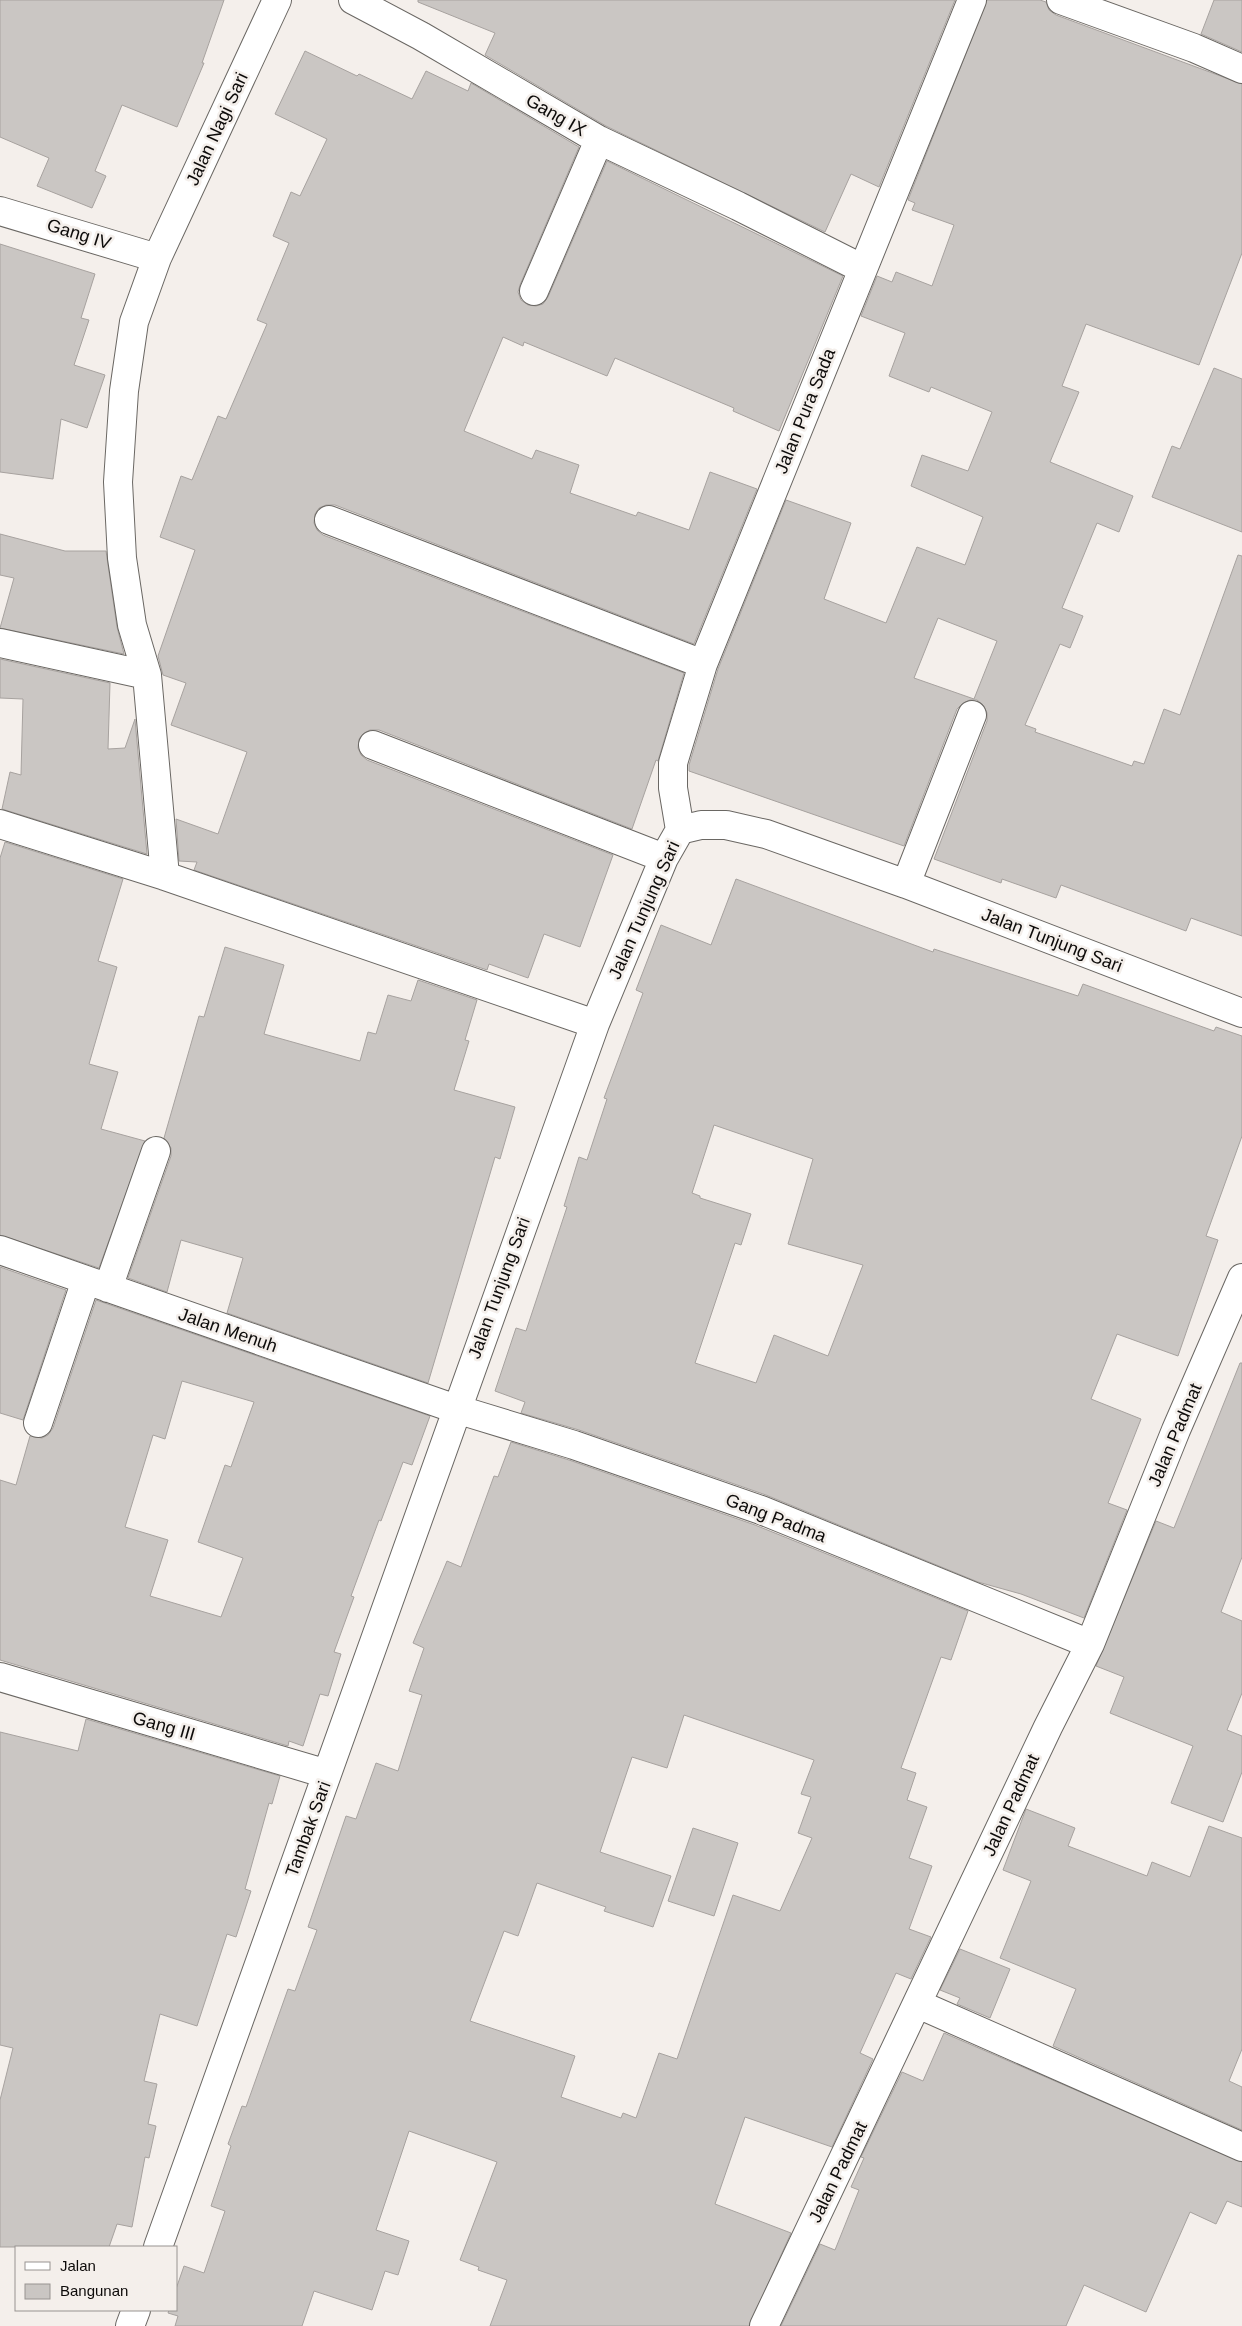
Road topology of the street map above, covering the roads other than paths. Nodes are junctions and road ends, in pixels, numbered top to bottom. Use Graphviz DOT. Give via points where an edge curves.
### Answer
graph roads {
  1 [pos="276,0"];
  2 [pos="353,0"];
  3 [pos="972,0"];
  4 [pos="1061,0"];
  5 [pos="1111,0"];
  6 [pos="1158,22"];
  7 [pos="1242,69"];
  8 [pos="599,140"];
  9 [pos="676,161"];
  10 [pos="0,211"];
  11 [pos="157,258"];
  12 [pos="833,264"];
  13 [pos="863,269"];
  14 [pos="534,291"];
  15 [pos="328,520"];
  16 [pos="0,643"];
  17 [pos="703,664"];
  18 [pos="147,675"];
  19 [pos="972,715"];
  20 [pos="373,745"];
  21 [pos="0,824"];
  22 [pos="680,830"];
  23 [pos="664,858"];
  24 [pos="165,876"];
  25 [pos="906,884"];
  26 [pos="1242,1013"];
  27 [pos="595,1024"];
  28 [pos="156,1151"];
  29 [pos="0,1250"];
  30 [pos="1242,1278"];
  31 [pos="97,1284"];
  32 [pos="456,1409"];
  33 [pos="38,1423"];
  34 [pos="1090,1644"];
  35 [pos="0,1677"];
  36 [pos="327,1774"];
  37 [pos="918,2004"];
  38 [pos="1242,2147"];
  39 [pos="158,2246"];
  40 [pos="136,2311"];
  41 [pos="130,2326"];
  42 [pos="764,2326"];
  1 -- 11 [label="street, Jalan Nagi Sari"];
  2 -- 8 [label="street, Gang IX"];
  3 -- 13 [label="street, Jalan Pura Sada"];
  4 -- 7 [label="street" via="1194,48"];
  5 -- 6 [label="street"];
  8 -- 13 [label="street, Gang IX"];
  8 -- 14 [label="street"];
  9 -- 12 [label="street"];
  10 -- 11 [label="street, Gang IV"];
  11 -- 18 [label="street, Jalan Nagi Sari" via="134,322 124,391 118,482 122,558 132,625"];
  13 -- 17 [label="street, Jalan Pura Sada"];
  15 -- 17 [label="street"];
  16 -- 18 [label="street"];
  17 -- 22 [label="street, Jalan Pura Sada" via="673,763"];
  18 -- 24 [label="street, Jalan Nagi Sari"];
  19 -- 25 [label="street"];
  20 -- 23 [label="street"];
  21 -- 24 [label="street"];
  22 -- 23 [label="street, Jalan Tunjung Sari"];
  22 -- 25 [label="street, Jalan Tunjung Sari" via="701,825 726,825 766,834"];
  23 -- 27 [label="street, Jalan Tunjung Sari"];
  24 -- 27 [label="street"];
  25 -- 26 [label="street, Jalan Tunjung Sari"];
  27 -- 32 [label="street, Jalan Tunjung Sari"];
  28 -- 31 [label="street"];
  29 -- 31 [label="street, Jalan Menuh"];
  30 -- 34 [label="street, Jalan Padmat" via="1176,1430"];
  31 -- 32 [label="street, Jalan Menuh"];
  31 -- 33 [label="street"];
  32 -- 34 [label="street, Gang Padma" via="574,1445 761,1510"];
  32 -- 36 [label="street, Tambak Sari"];
  34 -- 37 [label="street, Jalan Padmat"];
  35 -- 36 [label="street, Gang III"];
  36 -- 39 [label="street, Tambak Sari"];
  37 -- 38 [label="street"];
  37 -- 42 [label="street, Jalan Padmat"];
  40 -- 41 [label="street"];
}
